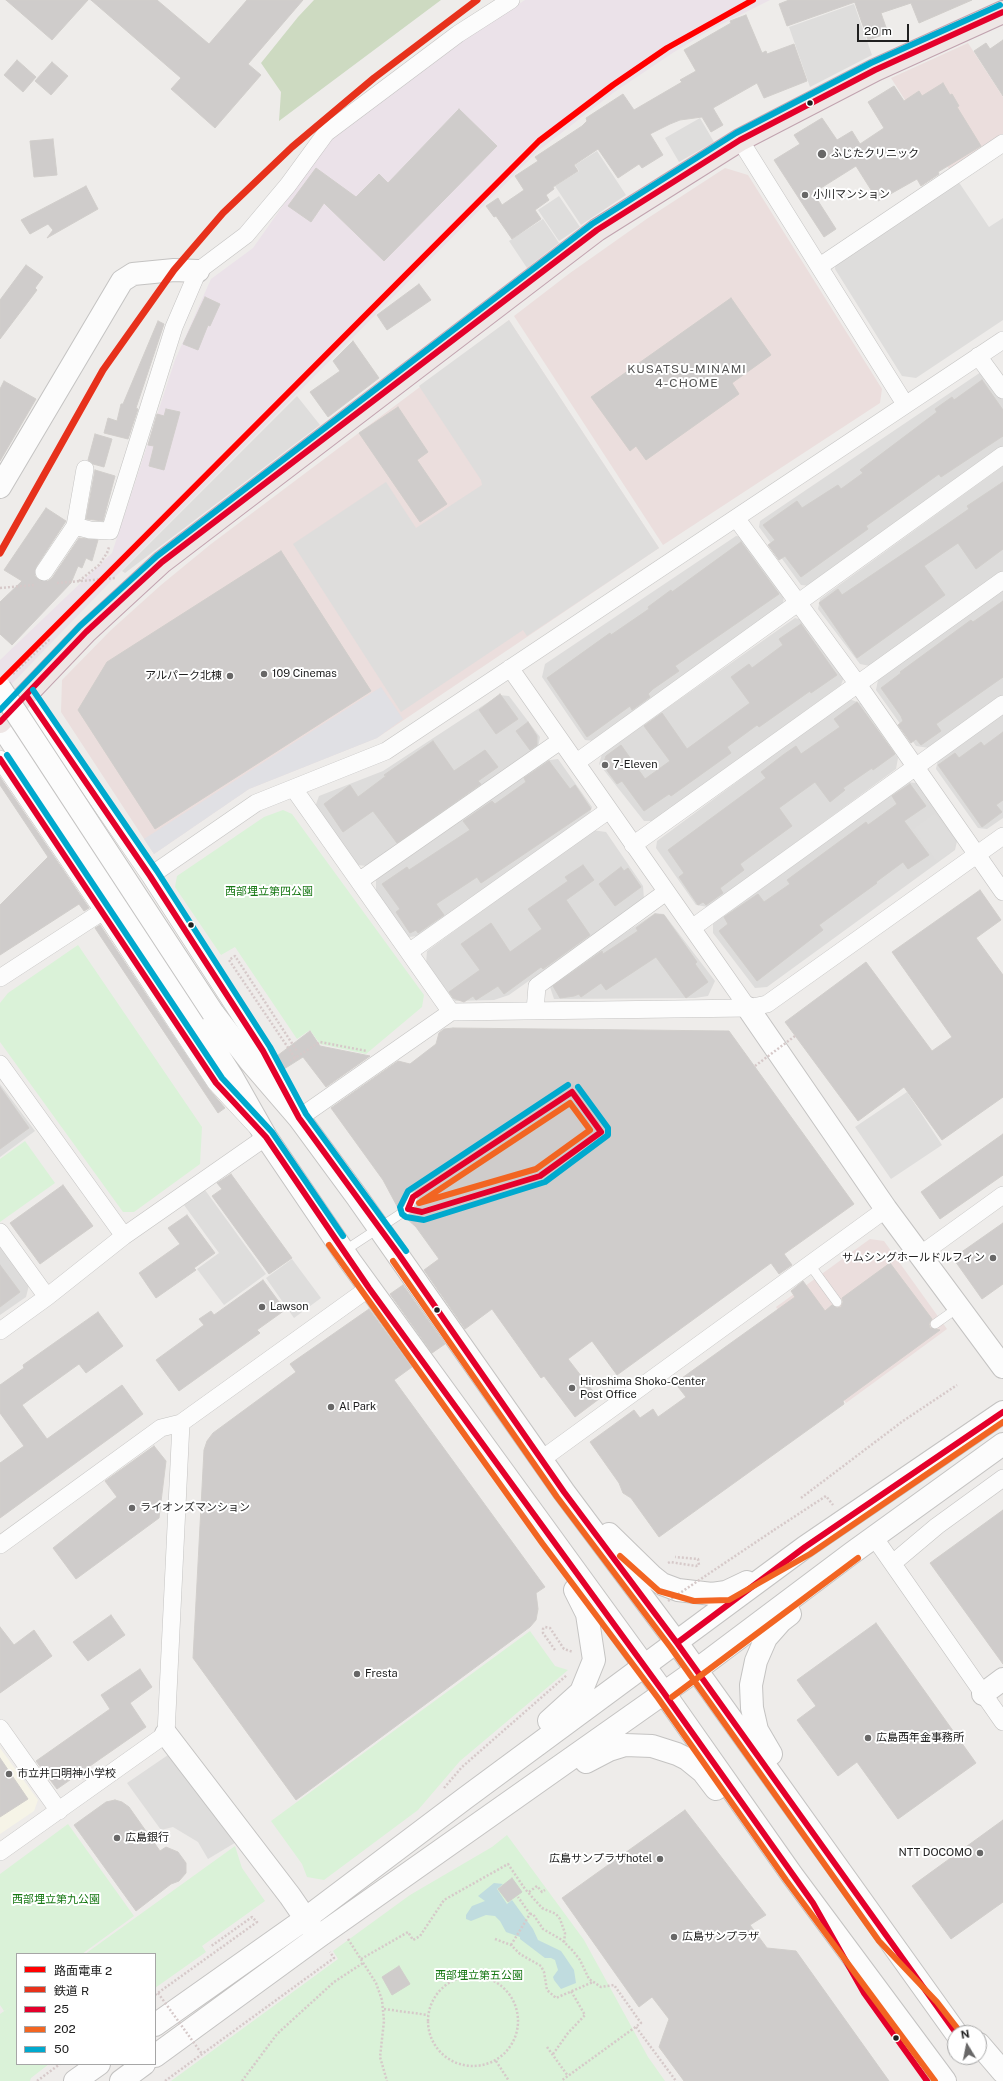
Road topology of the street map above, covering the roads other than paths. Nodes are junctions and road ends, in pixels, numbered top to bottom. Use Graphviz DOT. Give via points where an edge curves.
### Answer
graph roads {
  1 [pos="511,0"];
  2 [pos="1003,12"];
  3 [pos="740,140"];
  4 [pos="1003,143"];
  5 [pos="820,266"];
  6 [pos="198,271"];
  7 [pos="1003,340"];
  8 [pos="978,356"];
  9 [pos="1003,390"];
  10 [pos="905,404"];
  11 [pos="1003,456"];
  12 [pos="84,469"];
  13 [pos="0,487"];
  14 [pos="736,518"];
  15 [pos="74,526"];
  16 [pos="46,580"];
  17 [pos="1003,580"];
  18 [pos="799,602"];
  19 [pos="510,668"];
  20 [pos="5,682"];
  21 [pos="857,683"];
  22 [pos="26,694"];
  23 [pos="1003,704"];
  24 [pos="0,723"];
  25 [pos="560,740"];
  26 [pos="0,759"];
  27 [pos="577,762"];
  28 [pos="916,766"];
  29 [pos="294,789"];
  30 [pos="609,810"];
  31 [pos="1003,836"];
  32 [pos="633,845"];
  33 [pos="977,855"];
  34 [pos="150,876"];
  35 [pos="359,881"];
  36 [pos="666,892"];
  37 [pos="1003,892"];
  38 [pos="103,911"];
  39 [pos="692,928"];
  40 [pos="409,952"];
  41 [pos="0,978"];
  42 [pos="748,1008"];
  43 [pos="535,1011"];
  44 [pos="451,1012"];
  45 [pos="205,1017"];
  46 [pos="0,1064"];
  47 [pos="299,1118"];
  48 [pos="266,1137"];
  49 [pos="1003,1196"];
  50 [pos="413,1197"];
  51 [pos="886,1209"];
  52 [pos="379,1227"];
  53 [pos="0,1232"];
  54 [pos="124,1236"];
  55 [pos="344,1251"];
  56 [pos="920,1255"];
  57 [pos="810,1265"];
  58 [pos="369,1288"];
  59 [pos="47,1297"];
  60 [pos="837,1302"];
  61 [pos="959,1307"];
  62 [pos="935,1324"];
  63 [pos="0,1331"];
  64 [pos="1003,1367"];
  65 [pos="1003,1412"];
  66 [pos="181,1423"];
  67 [pos="1003,1444"];
  68 [pos="542,1459"];
  69 [pos="1003,1478"];
  70 [pos="564,1492"];
  71 [pos="874,1537"];
  72 [pos="549,1538"];
  73 [pos="0,1545"];
  74 [pos="805,1548"];
  75 [pos="852,1553"];
  76 [pos="893,1563"];
  77 [pos="677,1644"];
  78 [pos="644,1667"];
  79 [pos="695,1671"];
  80 [pos="1003,1679"];
  81 [pos="664,1693"];
  82 [pos="983,1694"];
  83 [pos="1003,1722"];
  84 [pos="0,1728"];
  85 [pos="166,1734"];
  86 [pos="464,1799"];
  87 [pos="60,1811"];
  88 [pos="469,1832"];
  89 [pos="0,1852"];
  90 [pos="792,1875"];
  91 [pos="813,1903"];
  92 [pos="871,1914"];
  93 [pos="305,1919"];
  94 [pos="886,1936"];
  95 [pos="323,1943"];
  96 [pos="156,2024"];
  97 [pos="950,2025"];
  98 [pos="965,2025"];
  99 [pos="987,2053"];
  100 [pos="156,2055"];
  101 [pos="98,2065"];
  102 [pos="143,2065"];
  103 [pos="979,2065"];
  104 [pos="1003,2072"];
  105 [pos="75,2081"];
  106 [pos="121,2081"];
  107 [pos="927,2081"];
  108 [pos="945,2081"];
  109 [pos="991,2081"];
  1 -- 6 [label="street" via="458,34 326,133 288,185 246,235"];
  2 -- 3 [label="highway" via="875,70"];
  3 -- 5 [label="street"];
  3 -- 22 [label="highway" via="597,230 162,562 86,632"];
  4 -- 5 [label="street"];
  5 -- 10 [label="street"];
  6 -- 13 [label="street" via="174,270 133,274 122,281"];
  6 -- 15 [label="street" via="174,327 110,531"];
  7 -- 8 [label="street"];
  8 -- 9 [label="street"];
  8 -- 10 [label="street"];
  10 -- 14 [label="street"];
  11 -- 18 [label="street"];
  12 -- 15 [label="street"];
  14 -- 18 [label="street"];
  14 -- 19 [label="street"];
  15 -- 16 [label="street"];
  17 -- 21 [label="street"];
  18 -- 21 [label="street"];
  18 -- 27 [label="street"];
  19 -- 25 [label="street"];
  19 -- 29 [label="street" via="386,751"];
  20 -- 45 [label="street, bridge"];
  21 -- 28 [label="street"];
  21 -- 32 [label="street"];
  22 -- 24 [label="highway"];
  22 -- 34 [label="street"];
  23 -- 28 [label="street"];
  24 -- 45 [label="street"];
  25 -- 27 [label="street"];
  25 -- 35 [label="street"];
  26 -- 38 [label="street"];
  27 -- 30 [label="street"];
  28 -- 33 [label="street"];
  28 -- 39 [label="street"];
  29 -- 34 [label="street" via="256,803"];
  29 -- 35 [label="street"];
  30 -- 32 [label="street"];
  30 -- 40 [label="street"];
  31 -- 33 [label="street"];
  32 -- 36 [label="street"];
  33 -- 37 [label="street"];
  33 -- 42 [label="street" via="767,1004"];
  34 -- 47 [label="street" via="263,1051"];
  35 -- 40 [label="street"];
  36 -- 39 [label="street"];
  36 -- 43 [label="street" via="537,986"];
  38 -- 41 [label="street"];
  38 -- 48 [label="street" via="216,1083"];
  39 -- 42 [label="street"];
  40 -- 44 [label="street"];
  42 -- 43 [label="street"];
  42 -- 51 [label="street"];
  43 -- 44 [label="street"];
  44 -- 47 [label="street"];
  45 -- 47 [label="street" via="250,1061"];
  45 -- 48 [label="street" via="232,1077"];
  46 -- 54 [label="street"];
  47 -- 52 [label="street"];
  48 -- 54 [label="street"];
  48 -- 55 [label="street"];
  49 -- 56 [label="street"];
  50 -- 52 [label="lane" via="408,1209"];
  51 -- 56 [label="street"];
  51 -- 57 [label="street"];
  52 -- 55 [label="lane"];
  52 -- 68 [label="street"];
  53 -- 59 [label="street"];
  54 -- 59 [label="street"];
  55 -- 58 [label="street"];
  56 -- 61 [label="street"];
  57 -- 60 [label="lane"];
  57 -- 68 [label="street"];
  58 -- 66 [label="street"];
  58 -- 72 [label="street"];
  59 -- 63 [label="street"];
  61 -- 62 [label="lane"];
  61 -- 64 [label="street"];
  65 -- 74 [label="street"];
  66 -- 73 [label="street" via="161,1428"];
  66 -- 85 [label="street"];
  67 -- 71 [label="street"];
  68 -- 70 [label="street"];
  69 -- 76 [label="street" via="937,1526"];
  70 -- 74 [label="street" via="652,1576 662,1584 678,1590 695,1593 726,1592"];
  70 -- 77 [label="street"];
  71 -- 75 [label="street"];
  71 -- 76 [label="street"];
  72 -- 78 [label="street"];
  72 -- 86 [label="street" via="587,1614 594,1660 581,1692"];
  74 -- 77 [label="street"];
  75 -- 79 [label="street"];
  75 -- 92 [label="street" via="841,1576 781,1621 766,1638 754,1668 751,1697 753,1716 761,1740 847,1863"];
  76 -- 82 [label="street"];
  77 -- 78 [label="street"];
  77 -- 79 [label="street"];
  78 -- 81 [label="street"];
  78 -- 86 [label="street"];
  79 -- 81 [label="street"];
  79 -- 92 [label="street"];
  80 -- 82 [label="street"];
  81 -- 88 [label="street"];
  81 -- 90 [label="street"];
  82 -- 83 [label="street"];
  84 -- 87 [label="street"];
  85 -- 87 [label="street"];
  85 -- 93 [label="street"];
  86 -- 93 [label="street"];
  87 -- 89 [label="street"];
  88 -- 90 [label="street" via="504,1818 592,1758 609,1750 625,1745 652,1746 677,1754 703,1772 751,1833"];
  88 -- 95 [label="street"];
  90 -- 91 [label="street"];
  91 -- 107 [label="street" via="864,1993"];
  91 -- 108 [label="street"];
  92 -- 94 [label="street"];
  93 -- 95 [label="street"];
  93 -- 96 [label="street"];
  94 -- 97 [label="street"];
  94 -- 98 [label="street" via="943,1997"];
  95 -- 100 [label="street"];
  99 -- 104 [label="street"];
  101 -- 105 [label="street"];
  102 -- 106 [label="street"];
  103 -- 109 [label="street"];
}
